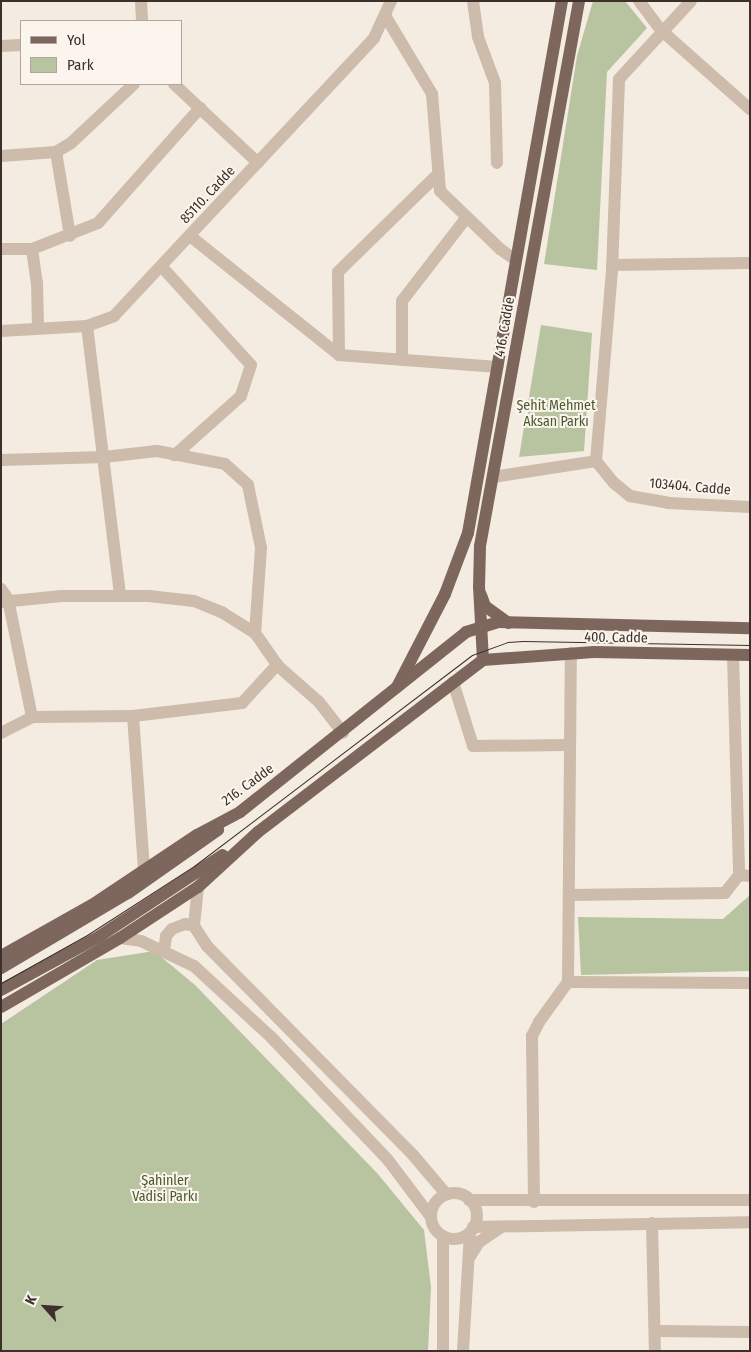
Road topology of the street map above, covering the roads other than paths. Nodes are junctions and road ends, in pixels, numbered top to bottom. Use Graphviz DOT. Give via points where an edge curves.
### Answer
graph roads {
  1 [pos="141,1"];
  2 [pos="391,1"];
  3 [pos="473,1"];
  4 [pos="562,1"];
  5 [pos="579,1"];
  6 [pos="639,1"];
  7 [pos="691,1"];
  8 [pos="386,17"];
  9 [pos="142,20"];
  10 [pos="662,31"];
  11 [pos="20,45"];
  12 [pos="1,46"];
  13 [pos="133,85"];
  14 [pos="175,85"];
  15 [pos="200,108"];
  16 [pos="750,109"];
  17 [pos="56,152"];
  18 [pos="1,156"];
  19 [pos="258,163"];
  20 [pos="497,163"];
  21 [pos="439,172"];
  22 [pos="467,217"];
  23 [pos="70,236"];
  24 [pos="190,236"];
  25 [pos="1,249"];
  26 [pos="32,249"];
  27 [pos="516,260"];
  28 [pos="750,264"];
  29 [pos="612,266"];
  30 [pos="162,267"];
  31 [pos="86,326"];
  32 [pos="38,328"];
  33 [pos="1,331"];
  34 [pos="339,355"];
  35 [pos="402,360"];
  36 [pos="498,367"];
  37 [pos="175,455"];
  38 [pos="104,458"];
  39 [pos="1,460"];
  40 [pos="596,461"];
  41 [pos="493,477"];
  42 [pos="750,507"];
  43 [pos="479,587"];
  44 [pos="120,596"];
  45 [pos="4,597"];
  46 [pos="504,622"];
  47 [pos="481,628"];
  48 [pos="750,628"];
  49 [pos="255,633"];
  50 [pos="570,652"];
  51 [pos="733,654"];
  52 [pos="750,655"];
  53 [pos="483,660"];
  54 [pos="277,665"];
  55 [pos="453,682"];
  56 [pos="395,690"];
  57 [pos="134,716"];
  58 [pos="32,717"];
  59 [pos="343,732"];
  60 [pos="1,733"];
  61 [pos="568,745"];
  62 [pos="240,812"];
  63 [pos="258,832"];
  64 [pos="144,871"];
  65 [pos="745,876"];
  66 [pos="198,888"];
  67 [pos="569,895"];
  68 [pos="194,926"];
  69 [pos="120,938"];
  70 [pos="164,951"];
  71 [pos="1,956"];
  72 [pos="1,968"];
  73 [pos="568,982"];
  74 [pos="750,983"];
  75 [pos="1,990"];
  76 [pos="1,1006"];
  77 [pos="447,1195"];
  78 [pos="469,1200"];
  79 [pos="750,1200"];
  80 [pos="534,1202"];
  81 [pos="431,1217"];
  82 [pos="750,1222"];
  83 [pos="652,1223"];
  84 [pos="501,1227"];
  85 [pos="472,1230"];
  86 [pos="442,1236"];
  87 [pos="466,1262"];
  88 [pos="656,1331"];
  89 [pos="750,1332"];
  90 [pos="443,1351"];
  91 [pos="463,1351"];
  92 [pos="655,1351"];
  1 -- 9 [label="street"];
  2 -- 8 [label="street, 85110. Cadde"];
  3 -- 20 [label="street" via="478,37 495,83"];
  4 -- 27 [label="main road"];
  5 -- 41 [label="main road, 416. Cadde"];
  6 -- 10 [label="street"];
  7 -- 10 [label="street"];
  8 -- 19 [label="street, 85110. Cadde" via="374,38"];
  8 -- 21 [label="street" via="432,94"];
  10 -- 16 [label="street"];
  10 -- 29 [label="street" via="619,80"];
  11 -- 12 [label="street"];
  13 -- 17 [label="street" via="71,143"];
  14 -- 15 [label="street"];
  15 -- 19 [label="street"];
  15 -- 23 [label="street" via="98,223"];
  17 -- 18 [label="street"];
  17 -- 23 [label="street"];
  19 -- 24 [label="street, 85110. Cadde"];
  21 -- 22 [label="street" via="440,191"];
  21 -- 34 [label="street" via="338,272"];
  22 -- 27 [label="street"];
  22 -- 35 [label="street" via="402,302"];
  23 -- 26 [label="street"];
  24 -- 30 [label="street, 85110. Cadde"];
  24 -- 34 [label="street"];
  25 -- 26 [label="street"];
  26 -- 32 [label="street"];
  27 -- 36 [label="main road"];
  28 -- 29 [label="street"];
  29 -- 40 [label="street"];
  30 -- 31 [label="street, 85110. Cadde" via="114,316"];
  30 -- 37 [label="street" via="251,365 241,396"];
  31 -- 32 [label="street, 85110. Cadde"];
  31 -- 38 [label="street"];
  32 -- 33 [label="street, 85110. Cadde"];
  34 -- 35 [label="street"];
  35 -- 36 [label="street"];
  36 -- 56 [label="main road" via="461,556"];
  37 -- 38 [label="street" via="157,451"];
  37 -- 49 [label="street" via="225,464 248,485 261,548"];
  38 -- 39 [label="street"];
  38 -- 44 [label="street"];
  40 -- 41 [label="street"];
  40 -- 42 [label="street, 103404. Cadde" via="630,496 668,503"];
  41 -- 43 [label="main road, 416. Cadde" via="480,546"];
  43 -- 46 [label="main road" via="485,606"];
  43 -- 47 [label="main road, 416. Cadde"];
  44 -- 45 [label="street"];
  44 -- 49 [label="street" via="194,601 230,617"];
  45 -- 58 [label="street"];
  46 -- 47 [label="main road, 216. Cadde"];
  46 -- 48 [label="main road, 400. Cadde"];
  47 -- 53 [label="main road, 416. Cadde"];
  47 -- 56 [label="main road, 216. Cadde" via="466,632"];
  49 -- 54 [label="street"];
  50 -- 51 [label="main road, 400. Cadde"];
  50 -- 53 [label="main road, 400. Cadde"];
  50 -- 61 [label="street"];
  51 -- 52 [label="main road, 400. Cadde"];
  51 -- 65 [label="street"];
  53 -- 55 [label="main road"];
  54 -- 57 [label="street" via="242,703"];
  54 -- 59 [label="street" via="319,702"];
  55 -- 61 [label="street" via="473,746"];
  55 -- 63 [label="main road"];
  56 -- 59 [label="main road, 216. Cadde"];
  57 -- 58 [label="street"];
  57 -- 64 [label="street"];
  58 -- 60 [label="street"];
  59 -- 62 [label="main road, 216. Cadde"];
  61 -- 67 [label="street"];
  62 -- 64 [label="main road, 216. Cadde" via="197,835"];
  62 -- 72 [label="main road" via="128,893"];
  63 -- 66 [label="main road"];
  63 -- 75 [label="main road" via="100,936"];
  64 -- 71 [label="main road, 216. Cadde"];
  65 -- 67 [label="street" via="725,893"];
  66 -- 68 [label="street"];
  66 -- 69 [label="main road"];
  67 -- 73 [label="street"];
  68 -- 70 [label="street" via="185,924 172,929 166,936"];
  68 -- 77 [label="street" via="207,946 413,1155"];
  69 -- 70 [label="street" via="141,940"];
  69 -- 76 [label="main road"];
  70 -- 81 [label="street" via="194,966 271,1037 388,1160"];
  73 -- 74 [label="street"];
  73 -- 80 [label="street" via="532,1036"];
  77 -- 78 [label="street" via="459,1194"];
  77 -- 81 [label="street" via="434,1205"];
  78 -- 80 [label="street"];
  78 -- 85 [label="street" via="476,1210"];
  79 -- 80 [label="street"];
  81 -- 86 [label="street" via="434,1228"];
  82 -- 83 [label="street"];
  83 -- 84 [label="street"];
  83 -- 88 [label="street"];
  84 -- 85 [label="street"];
  84 -- 87 [label="street" via="479,1242"];
  85 -- 86 [label="street" via="460,1238"];
  85 -- 87 [label="street"];
  86 -- 90 [label="street"];
  87 -- 91 [label="street"];
  88 -- 89 [label="street"];
  88 -- 92 [label="street"];
}
